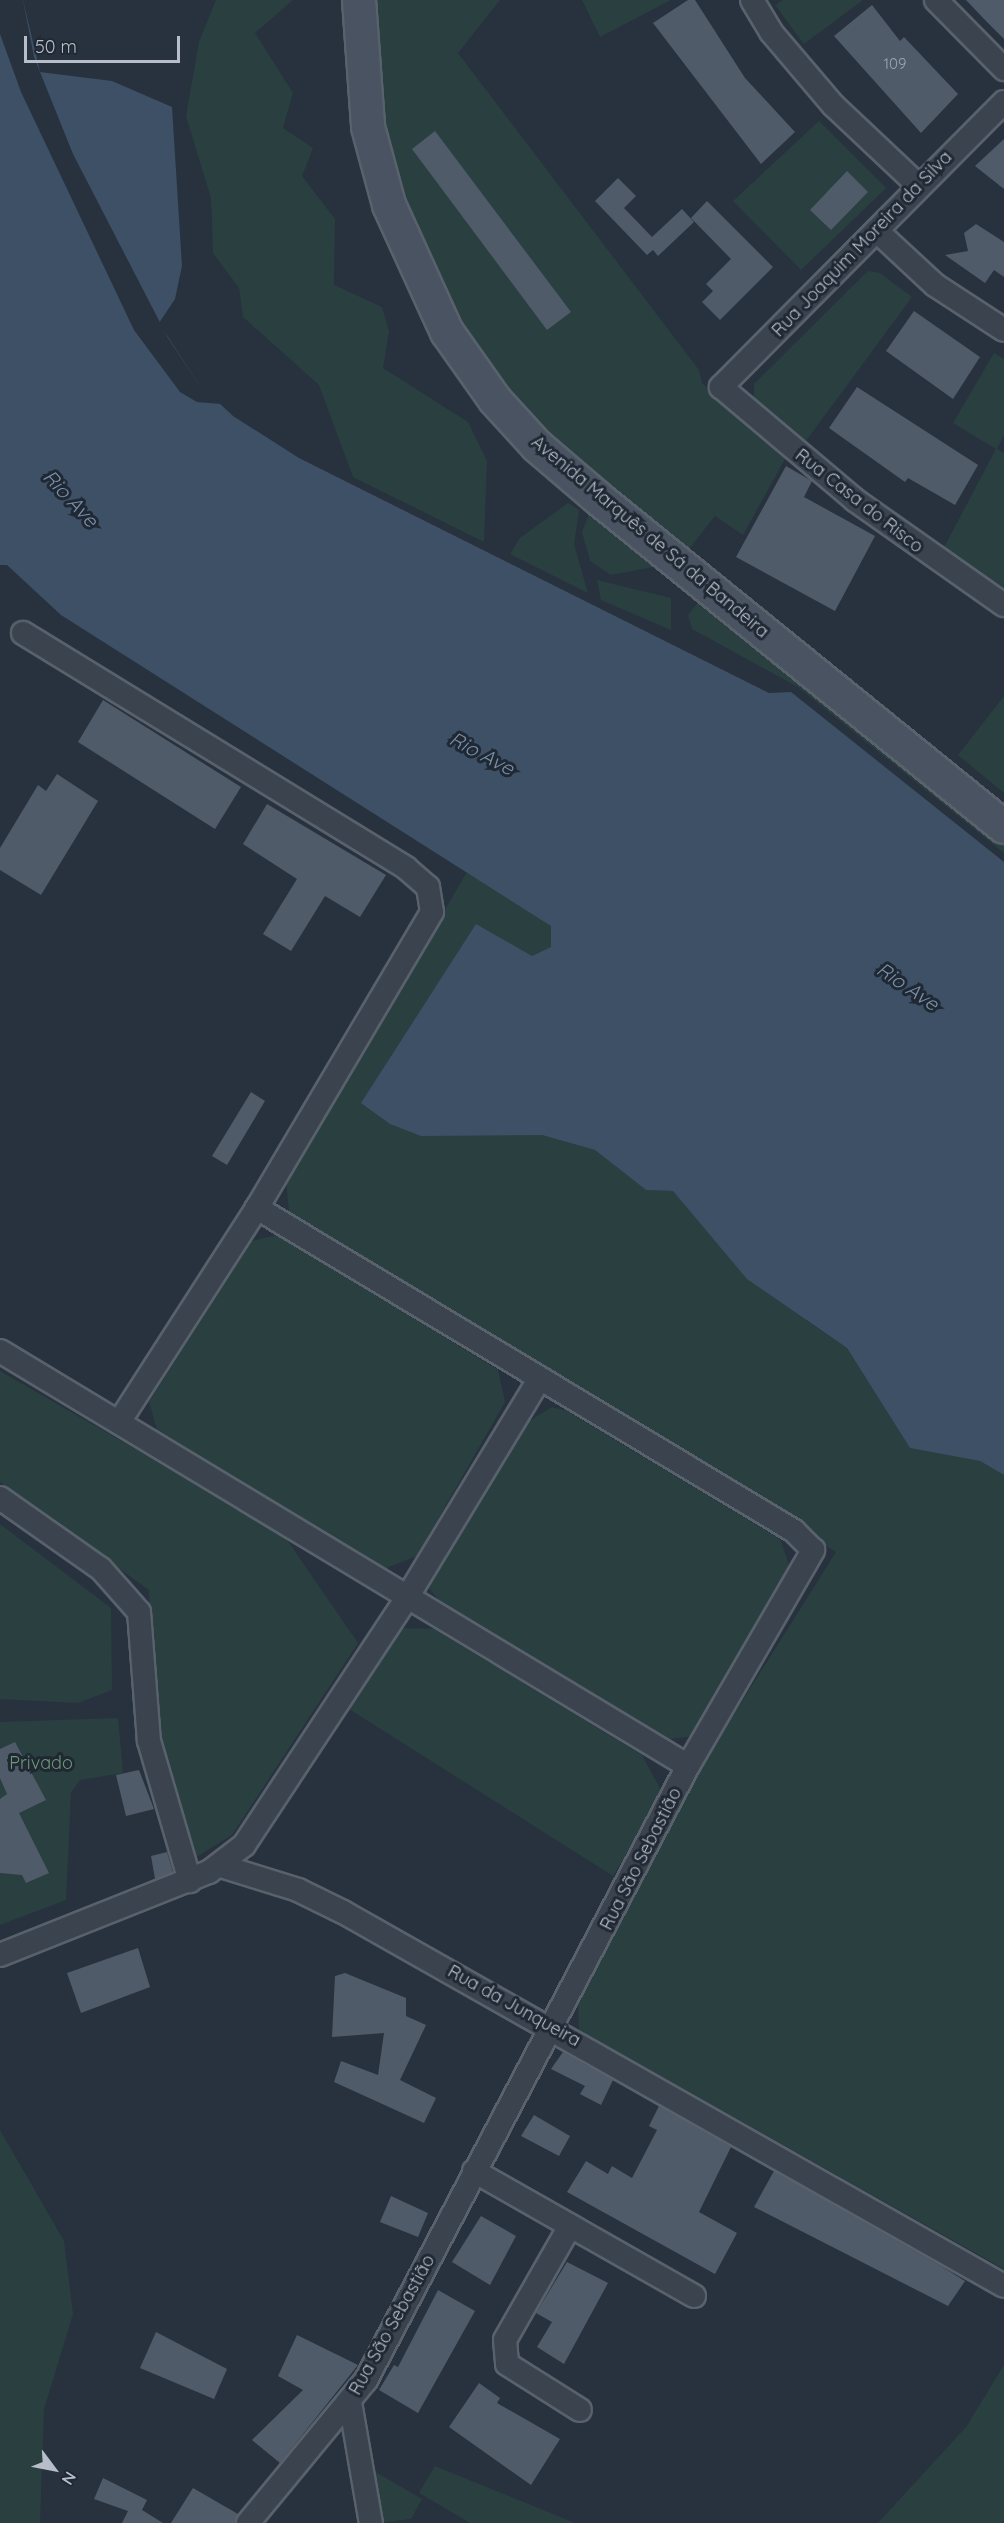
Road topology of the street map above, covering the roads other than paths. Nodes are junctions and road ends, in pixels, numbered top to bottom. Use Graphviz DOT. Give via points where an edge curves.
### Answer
graph roads {
  1 [pos="359,0"];
  2 [pos="752,0"];
  3 [pos="936,0"];
  4 [pos="1004,69"];
  5 [pos="1004,102"];
  6 [pos="918,184"];
  7 [pos="878,232"];
  8 [pos="1004,330"];
  9 [pos="721,387"];
  10 [pos="1004,605"];
  11 [pos="23,633"];
  12 [pos="1004,827"];
  13 [pos="257,1208"];
  14 [pos="0,1351"];
  15 [pos="539,1380"];
  16 [pos="119,1422"];
  17 [pos="0,1498"];
  18 [pos="408,1596"];
  19 [pos="688,1766"];
  20 [pos="221,1866"];
  21 [pos="190,1881"];
  22 [pos="0,1955"];
  23 [pos="555,2028"];
  24 [pos="474,2171"];
  25 [pos="570,2226"];
  26 [pos="1004,2286"];
  27 [pos="694,2296"];
  28 [pos="350,2402"];
  29 [pos="579,2410"];
  30 [pos="248,2523"];
  31 [pos="371,2523"];
  1 -- 12 [label="main road, Avenida Marquês de Sá da Bandeira" via="368,127 389,205 447,332 495,400 537,446 599,499"];
  2 -- 6 [label="street" via="771,32 833,105"];
  3 -- 4 [label="street"];
  5 -- 6 [label="street, Rua Joaquim Moreira da Silva"];
  6 -- 7 [label="street, Rua Joaquim Moreira da Silva"];
  7 -- 8 [label="street" via="935,285"];
  7 -- 9 [label="street, Rua Joaquim Moreira da Silva"];
  9 -- 10 [label="street, Rua Casa do Risco" via="855,500"];
  11 -- 13 [label="street" via="406,867 428,887 432,912"];
  13 -- 15 [label="street"];
  13 -- 16 [label="street"];
  14 -- 16 [label="street"];
  15 -- 18 [label="street"];
  15 -- 19 [label="street, Rua São Sebastião" via="794,1531 813,1550"];
  16 -- 18 [label="street"];
  17 -- 21 [label="street" via="101,1569 139,1612 149,1741"];
  18 -- 19 [label="street"];
  18 -- 20 [label="street" via="244,1845"];
  19 -- 23 [label="street, Rua São Sebastião"];
  20 -- 21 [label="street"];
  20 -- 23 [label="street, Rua da Junqueira" via="298,1890"];
  21 -- 22 [label="street"];
  23 -- 24 [label="street, Rua São Sebastião"];
  23 -- 26 [label="street, Rua da Junqueira"];
  24 -- 25 [label="street"];
  24 -- 28 [label="street, Rua São Sebastião"];
  25 -- 27 [label="street"];
  25 -- 29 [label="street" via="505,2340 507,2364"];
  28 -- 30 [label="street, Rua São Sebastião"];
  28 -- 31 [label="street"];
}
